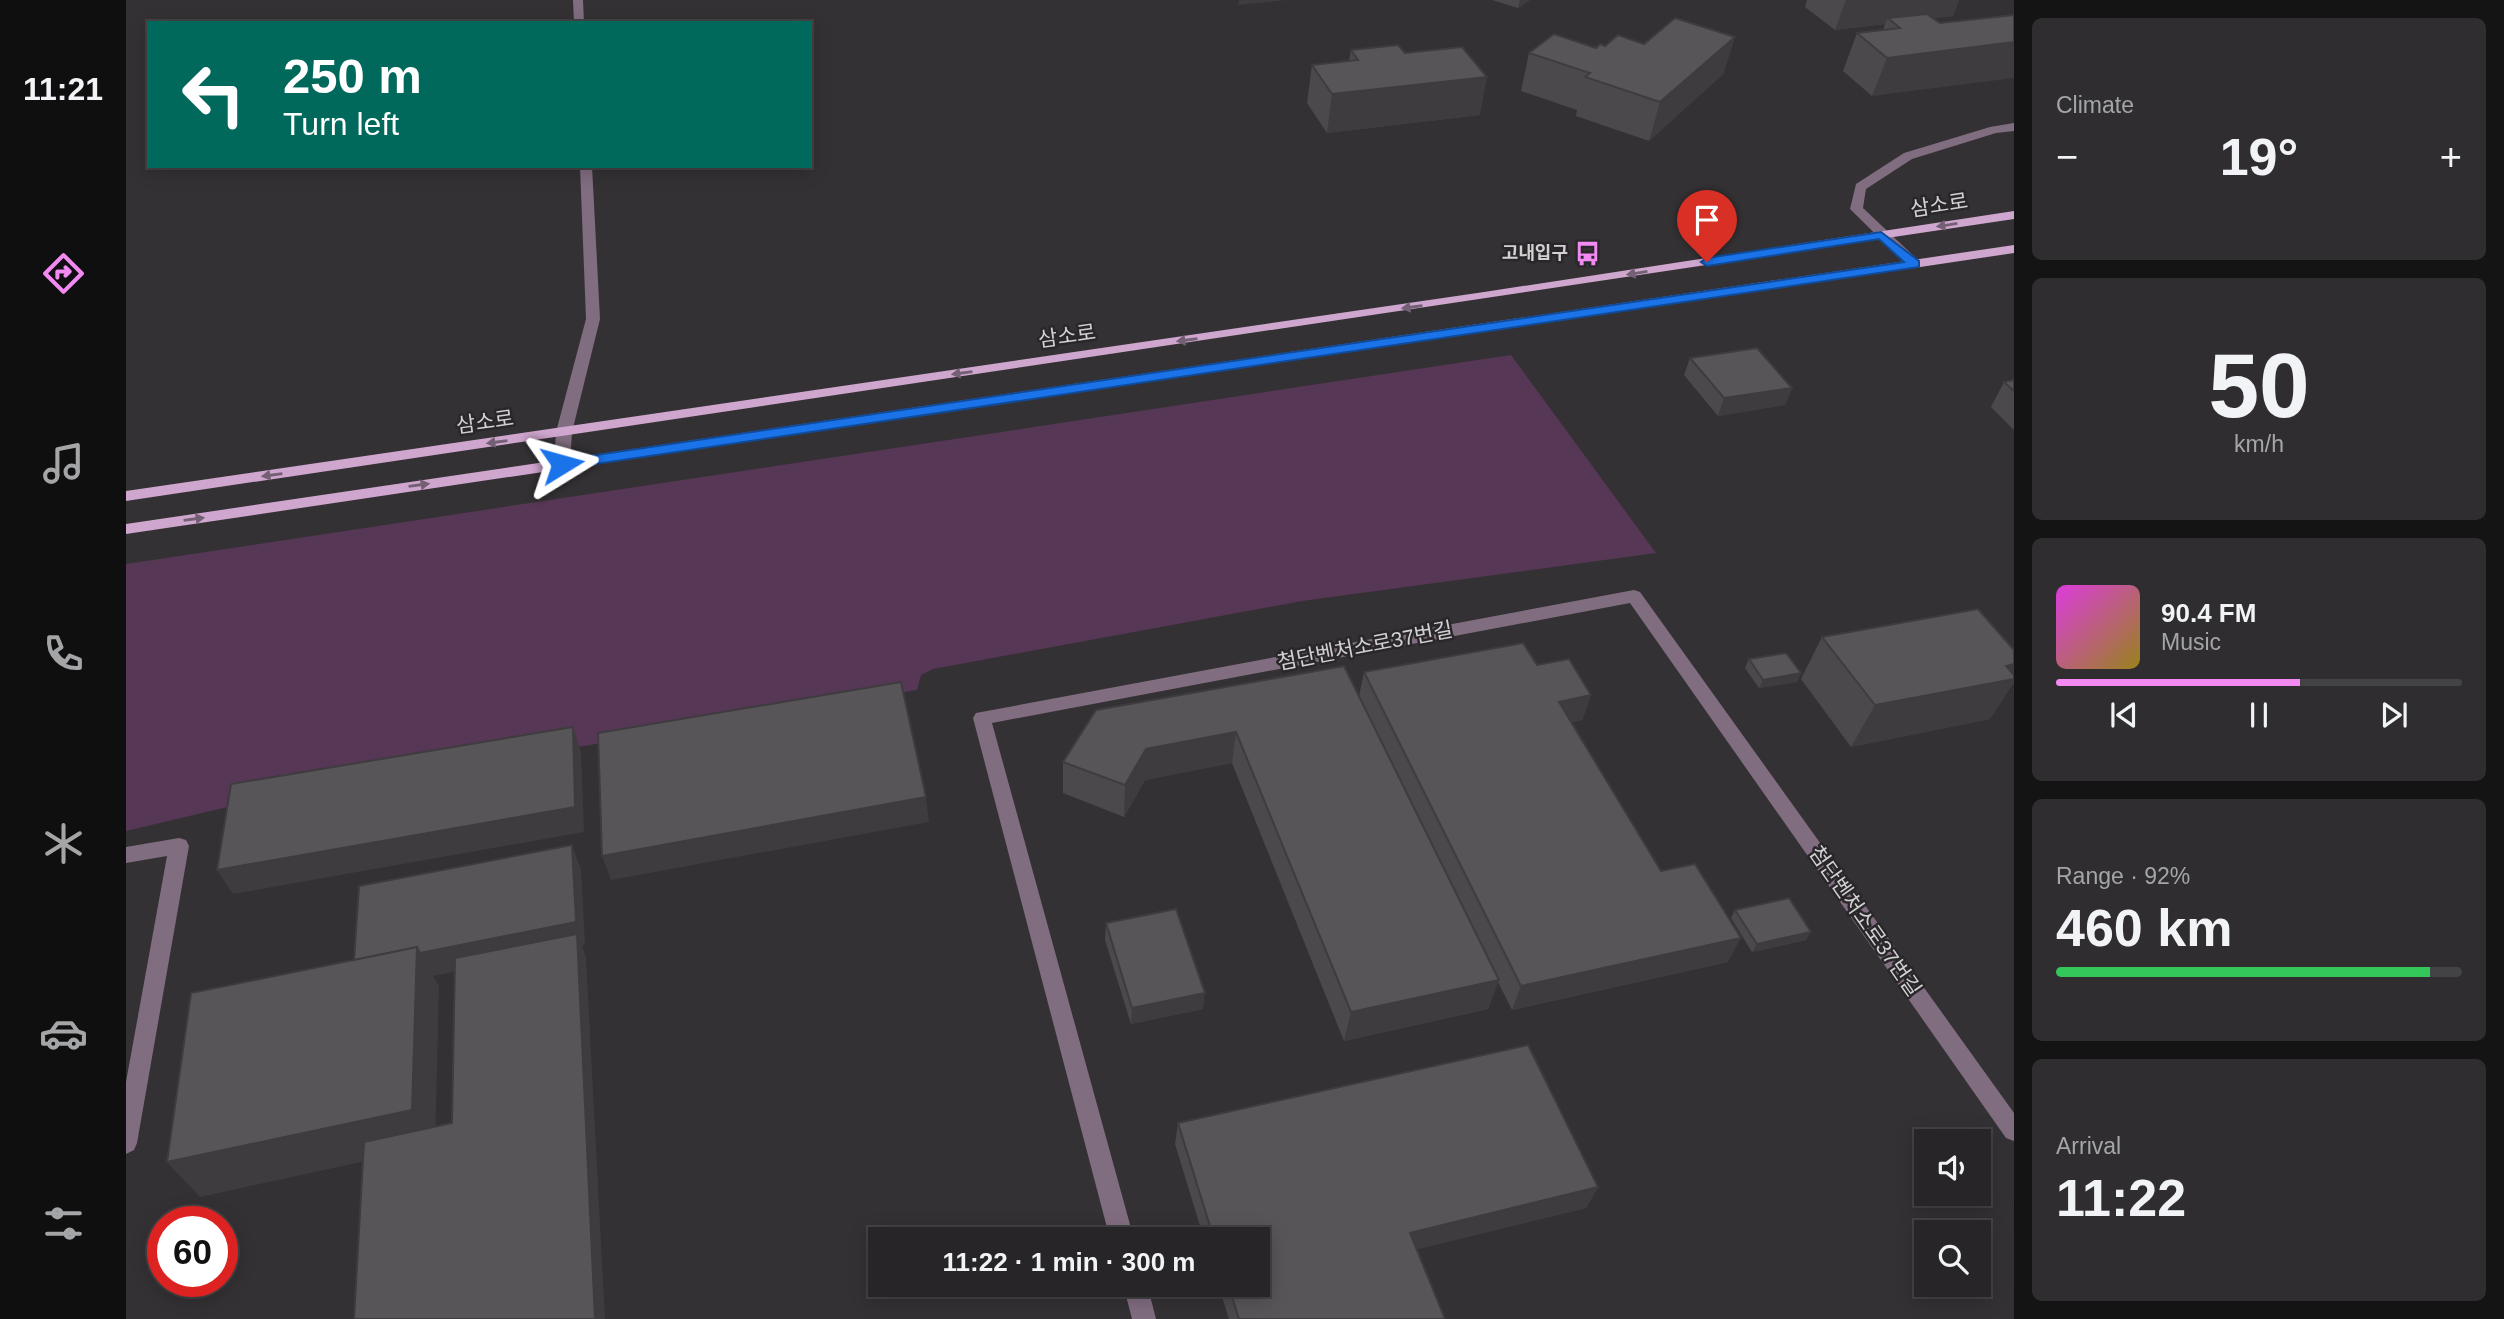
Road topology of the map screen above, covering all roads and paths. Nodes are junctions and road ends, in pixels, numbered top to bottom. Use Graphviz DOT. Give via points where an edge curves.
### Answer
graph roads {
  1 [pos="578,0"];
  2 [pos="579,21"];
  3 [pos="2014,128"];
  4 [pos="586,168"];
  5 [pos="2014,215"];
  6 [pos="1881,235"];
  7 [pos="2014,249"];
  8 [pos="1914,264"];
  9 [pos="564,432"];
  10 [pos="562,464"];
  11 [pos="126,496"];
  12 [pos="126,528"];
  13 [pos="126,855"];
  14 [pos="2014,1131"];
  15 [pos="126,1143"];
  16 [pos="1119,1227"];
  17 [pos="1138,1297"];
  18 [pos="1144,1319"];
  1 -- 2 [label="street"];
  3 -- 6 [label="street" via="1908,156 1860,187 1856,209"];
  4 -- 9 [label="street" via="593,319"];
  5 -- 6 [label="main road, 삼소로, one-way"];
  6 -- 8 [label="street"];
  6 -- 9 [label="main road, 삼소로, one-way"];
  7 -- 8 [label="main road"];
  8 -- 10 [label="main road"];
  9 -- 10 [label="street"];
  9 -- 11 [label="main road, 삼소로, one-way"];
  12 -- 10 [label="main road, one-way"];
  13 -- 15 [label="street" via="179,846"];
  14 -- 16 [label="street, 첨단벤처소로37번길" via="1634,596 982,718"];
  17 -- 18 [label="street"];
}
